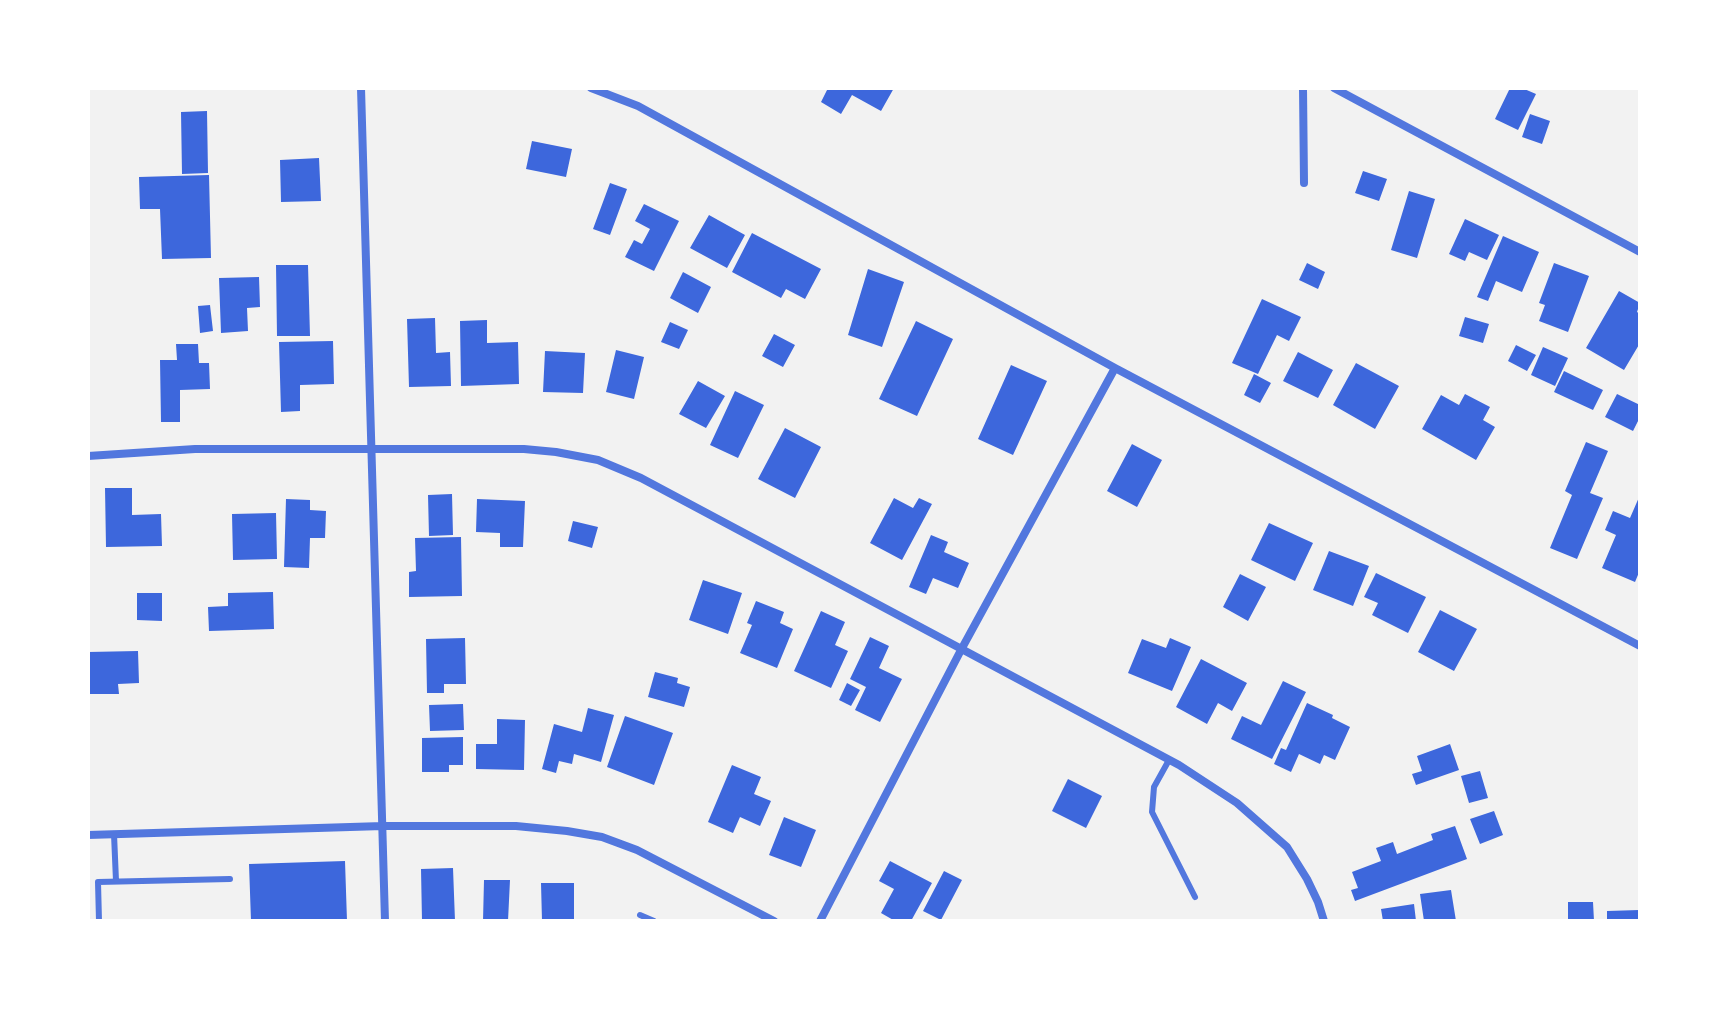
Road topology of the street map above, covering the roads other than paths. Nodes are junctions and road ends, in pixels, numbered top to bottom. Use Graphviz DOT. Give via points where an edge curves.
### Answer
graph roads {
  1 [pos="361,88"];
  2 [pos="591,88"];
  3 [pos="1303,88"];
  4 [pos="1334,88"];
  5 [pos="1304,183"];
  6 [pos="1640,252"];
  7 [pos="1115,368"];
  8 [pos="372,449"];
  9 [pos="88,456"];
  10 [pos="1640,646"];
  11 [pos="961,650"];
  12 [pos="1169,760"];
  13 [pos="383,826"];
  14 [pos="114,834"];
  15 [pos="88,835"];
  16 [pos="230,879"];
  17 [pos="116,881"];
  18 [pos="1195,897"];
  19 [pos="640,915"];
  20 [pos="757,917"];
  21 [pos="99,921"];
  22 [pos="385,921"];
  23 [pos="654,921"];
  24 [pos="774,921"];
  25 [pos="820,921"];
  26 [pos="1324,921"];
  1 -- 8 [label="street"];
  2 -- 7 [label="street" via="638,106"];
  3 -- 5 [label="street"];
  4 -- 6 [label="street"];
  7 -- 10 [label="street"];
  7 -- 11 [label="street"];
  8 -- 9 [label="street" via="195,449"];
  8 -- 11 [label="street" via="524,449 598,460"];
  8 -- 13 [label="street"];
  11 -- 12 [label="street"];
  11 -- 25 [label="street"];
  12 -- 18 [label="lane" via="1154,787 1152,812"];
  12 -- 26 [label="street" via="1237,803 1287,847"];
  13 -- 14 [label="street"];
  13 -- 20 [label="street" via="516,826 602,837 665,862"];
  13 -- 22 [label="street"];
  14 -- 15 [label="street"];
  14 -- 17 [label="lane"];
  16 -- 17 [label="lane"];
  17 -- 21 [label="lane" via="98,882"];
  19 -- 23 [label="lane"];
  20 -- 24 [label="street"];
}
